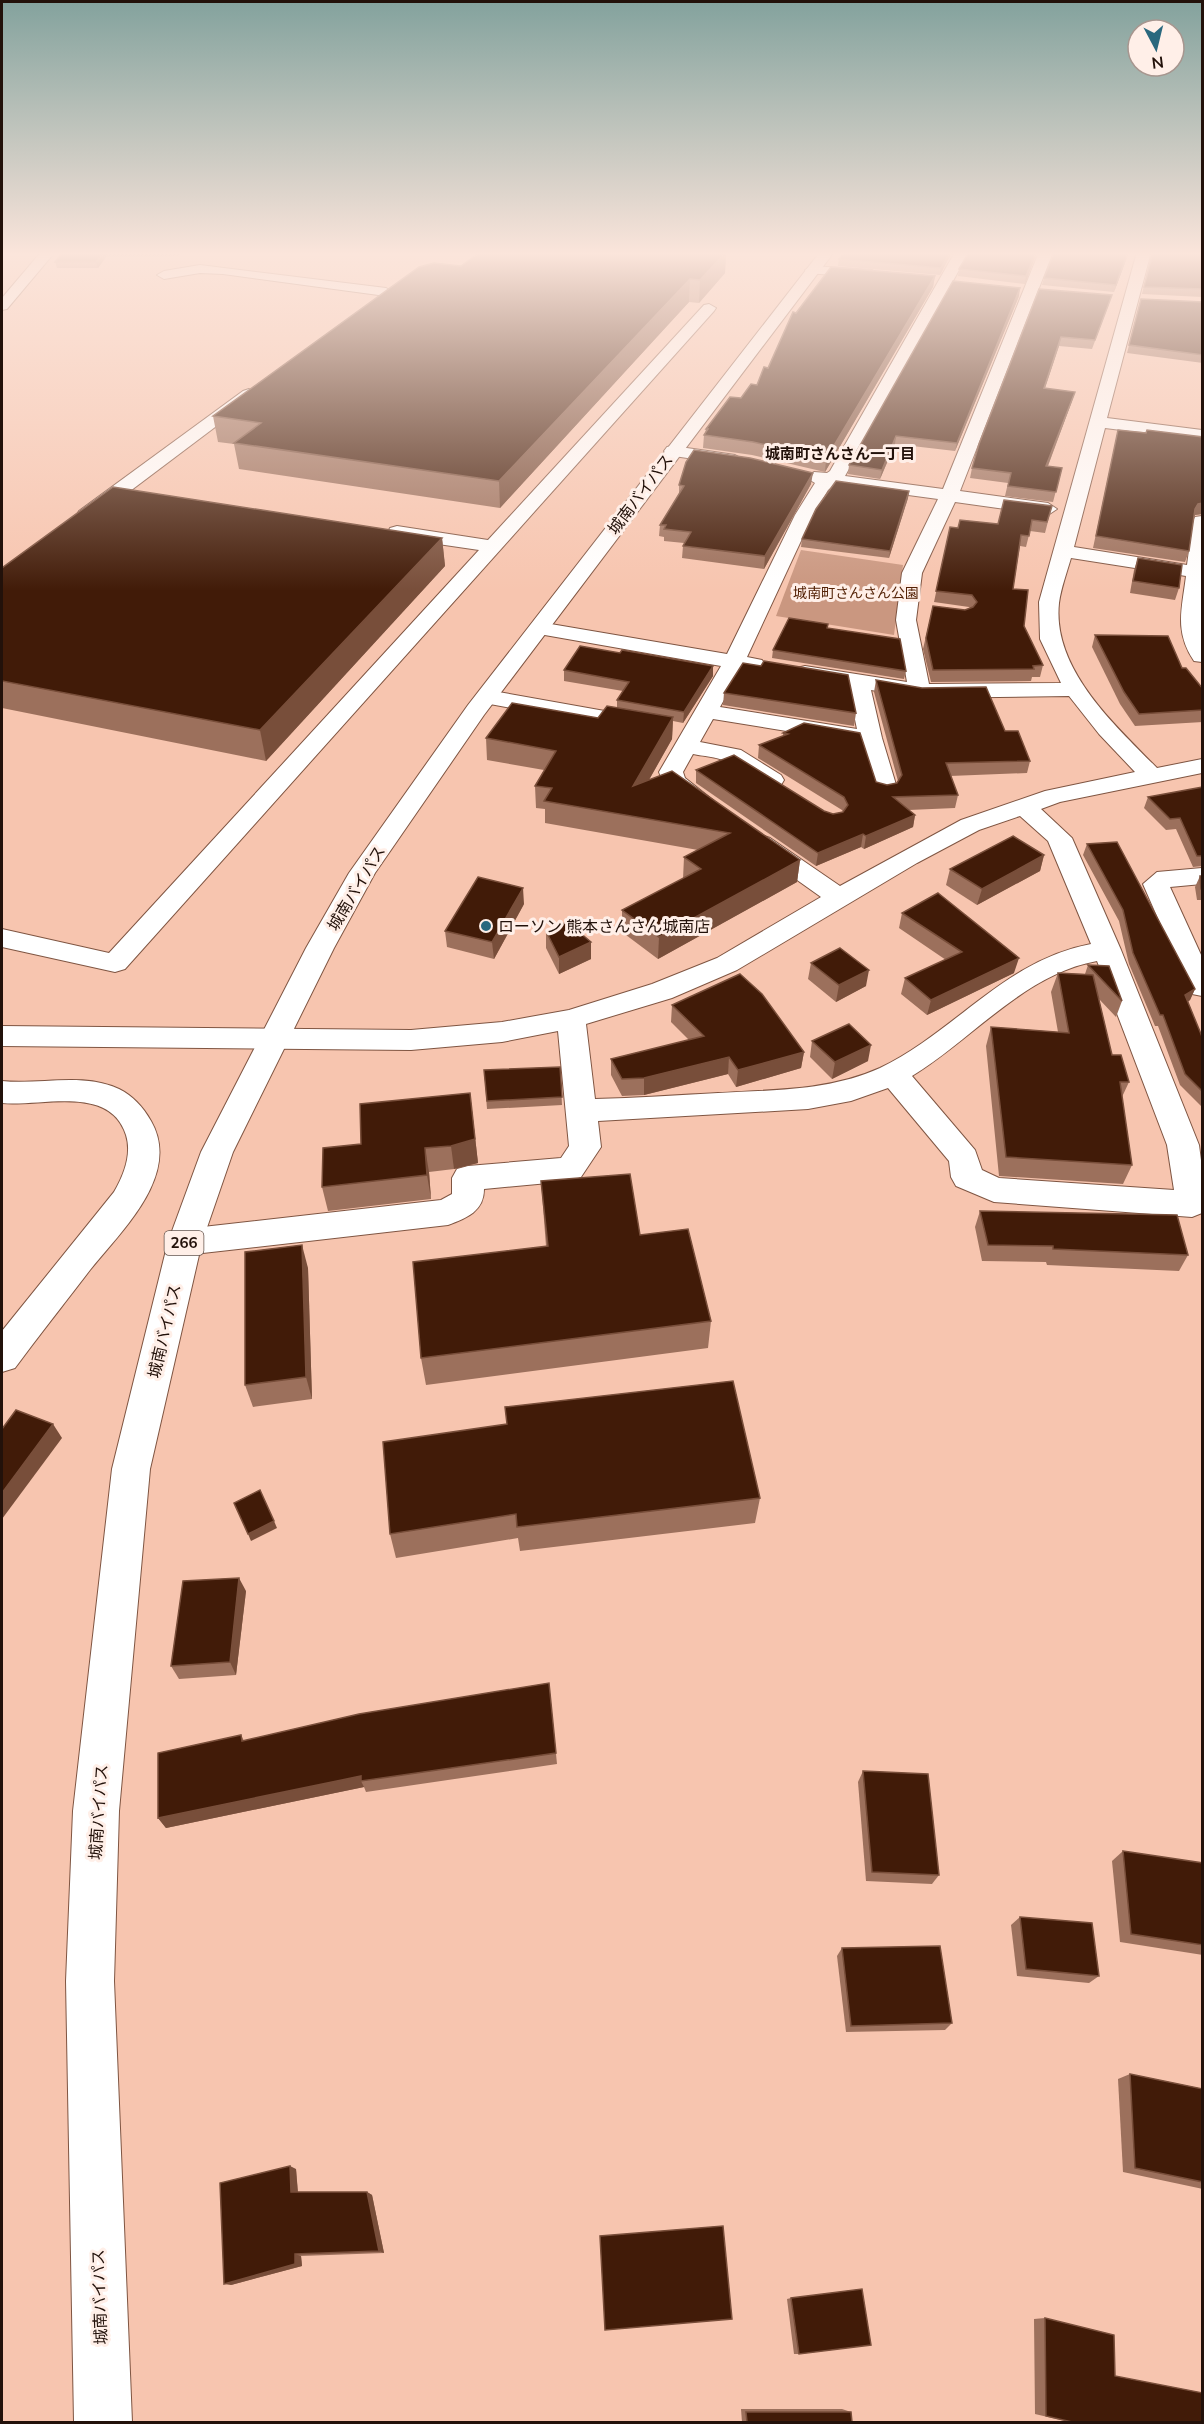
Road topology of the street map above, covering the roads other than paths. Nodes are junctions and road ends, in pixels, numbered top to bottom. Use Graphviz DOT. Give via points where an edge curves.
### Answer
graph roads {
  1 [pos="657,365"];
  2 [pos="739,365"];
  3 [pos="902,365"];
  4 [pos="1001,365"];
  5 [pos="1113,365"];
  6 [pos="262,385"];
  7 [pos="1098,422"];
  8 [pos="1203,435"];
  9 [pos="673,451"];
  10 [pos="752,462"];
  11 [pos="799,475"];
  12 [pos="831,480"];
  13 [pos="118,491"];
  14 [pos="142,495"];
  15 [pos="949,496"];
  16 [pos="1074,513"];
  17 [pos="76,522"];
  18 [pos="1202,524"];
  19 [pos="376,529"];
  20 [pos="493,546"];
  21 [pos="1063,551"];
  22 [pos="1199,573"];
  23 [pos="908,607"];
  24 [pos="929,609"];
  25 [pos="539,628"];
  26 [pos="1203,656"];
  27 [pos="734,662"];
  28 [pos="858,681"];
  29 [pos="1075,689"];
  30 [pos="920,691"];
  31 [pos="487,697"];
  32 [pos="705,711"];
  33 [pos="870,738"];
  34 [pos="689,740"];
  35 [pos="1203,766"];
  36 [pos="1152,776"];
  37 [pos="885,788"];
  38 [pos="792,792"];
  39 [pos="1023,806"];
  40 [pos="720,814"];
  41 [pos="748,833"];
  42 [pos="1203,876"];
  43 [pos="841,899"];
  44 [pos="2,938"];
  45 [pos="1107,950"];
  46 [pos="1203,987"];
  47 [pos="571,1019"];
  48 [pos="2,1036"];
  49 [pos="275,1039"];
  50 [pos="893,1074"];
  51 [pos="2,1092"];
  52 [pos="583,1111"];
  53 [pos="1197,1204"];
  54 [pos="185,1242"];
  55 [pos="2,1357"];
  56 [pos="103,2422"];
  1 -- 20 [label="main road"];
  2 -- 9 [label="main road, 城南バイパス / 266"];
  3 -- 12 [label="main road"];
  4 -- 15 [label="main road"];
  5 -- 7 [label="main road"];
  6 -- 13 [label="main road"];
  7 -- 8 [label="main road"];
  7 -- 16 [label="main road"];
  9 -- 10 [label="main road"];
  9 -- 25 [label="main road, 城南バイパス / 266"];
  11 -- 12 [label="main road"];
  12 -- 15 [label="main road"];
  12 -- 27 [label="main road" via="821,487 804,515"];
  13 -- 14 [label="main road"];
  13 -- 17 [label="main road"];
  15 -- 16 [label="main road"];
  15 -- 23 [label="main road" via="912,573"];
  16 -- 21 [label="main road"];
  18 -- 22 [label="main road"];
  19 -- 20 [label="main road"];
  20 -- 44 [label="main road" via="116,963"];
  21 -- 22 [label="main road"];
  21 -- 29 [label="main road" via="1049,602 1051,637"];
  22 -- 26 [label="main road" via="1190,629"];
  23 -- 24 [label="main road"];
  23 -- 30 [label="main road" via="911,656"];
  25 -- 27 [label="main road"];
  25 -- 31 [label="main road, 城南バイパス / 266"];
  27 -- 28 [label="main road"];
  27 -- 32 [label="main road"];
  28 -- 30 [label="main road"];
  28 -- 33 [label="main road"];
  29 -- 30 [label="main road"];
  29 -- 36 [label="main road" via="1096,719"];
  31 -- 34 [label="main road"];
  31 -- 49 [label="main road, 城南バイパス / 266" via="362,873"];
  32 -- 33 [label="main road"];
  32 -- 34 [label="main road"];
  33 -- 37 [label="main road"];
  34 -- 38 [label="main road" via="733,755"];
  34 -- 40 [label="main road" via="671,772 674,781"];
  35 -- 36 [label="main road"];
  36 -- 39 [label="main road"];
  39 -- 43 [label="main road" via="970,825"];
  39 -- 45 [label="main road" via="1059,838"];
  41 -- 43 [label="main road"];
  42 -- 46 [label="main road" via="1166,878 1155,884"];
  43 -- 47 [label="main road" via="727,964 662,991"];
  45 -- 50 [label="main road" via="1082,952 1025,978 955,1033"];
  45 -- 53 [label="main road" via="1183,1145"];
  47 -- 49 [label="main road" via="502,1032 411,1040"];
  47 -- 52 [label="main road"];
  48 -- 49 [label="main road"];
  49 -- 54 [label="main road, 城南バイパス / 266" via="217,1152"];
  50 -- 52 [label="main road" via="842,1094 811,1098"];
  50 -- 53 [label="main road" via="963,1158 967,1177 994,1190"];
  51 -- 55 [label="main road" via="98,1094 122,1105 137,1121 143,1161 133,1187 111,1220"];
  52 -- 54 [label="main road" via="585,1147 570,1169 468,1178 468,1200 448,1212"];
  54 -- 56 [label="main road, 城南バイパス / 266" via="131,1469 96,1811 90,1981"];
}
